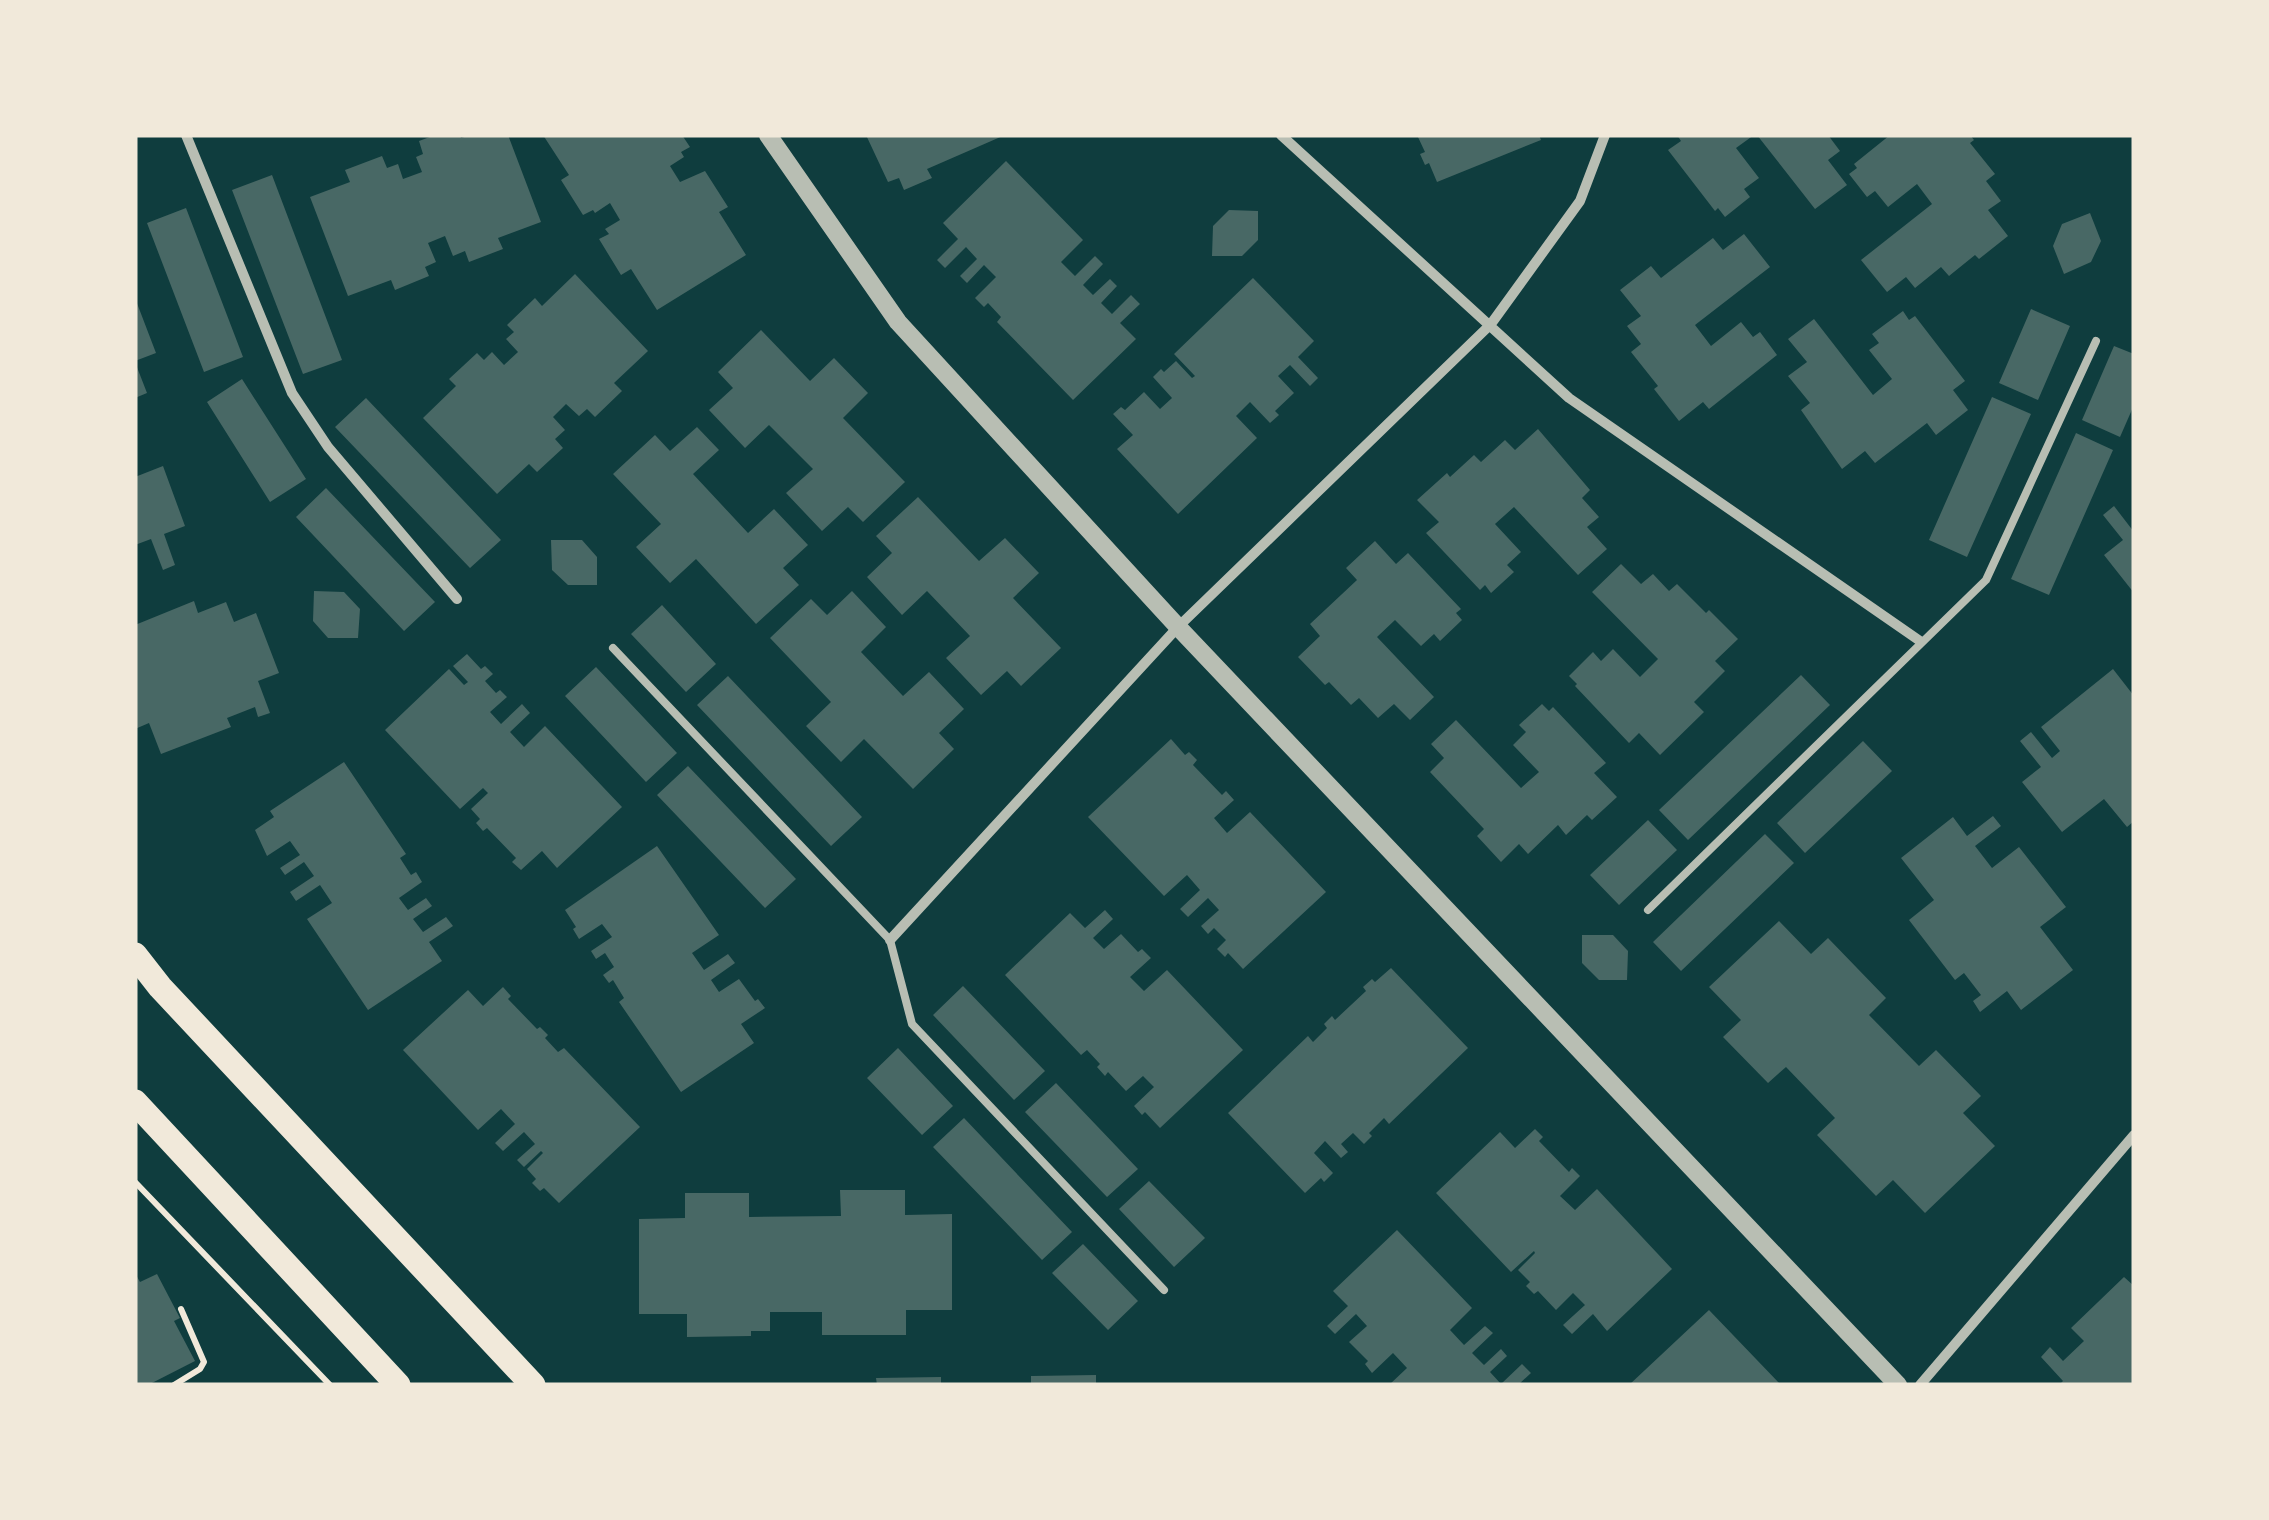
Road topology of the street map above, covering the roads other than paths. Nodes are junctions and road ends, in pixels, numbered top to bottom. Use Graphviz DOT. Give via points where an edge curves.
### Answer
graph roads {
  1 [pos="186,135"];
  2 [pos="768,135"];
  3 [pos="1281,135"];
  4 [pos="1605,135"];
  5 [pos="1491,324"];
  6 [pos="2096,341"];
  7 [pos="458,598"];
  8 [pos="1178,627"];
  9 [pos="1920,641"];
  10 [pos="613,648"];
  11 [pos="1648,910"];
  12 [pos="890,940"];
  13 [pos="135,955"];
  14 [pos="135,1102"];
  15 [pos="2134,1135"];
  16 [pos="1164,1290"];
  17 [pos="398,1385"];
  18 [pos="533,1385"];
  19 [pos="1898,1385"];
  20 [pos="1920,1385"];
  1 -- 7 [label="street" via="292,393 328,446"];
  2 -- 8 [label="street" via="898,322"];
  3 -- 5 [label="street"];
  4 -- 5 [label="street" via="1580,202"];
  5 -- 8 [label="street"];
  5 -- 9 [label="street" via="1569,398"];
  6 -- 9 [label="lane" via="1986,580"];
  8 -- 12 [label="street"];
  8 -- 19 [label="street"];
  9 -- 11 [label="lane"];
  10 -- 12 [label="lane"];
  12 -- 16 [label="lane" via="912,1024"];
  13 -- 18 [label="main road"];
  14 -- 17 [label="main road"];
  15 -- 20 [label="street"];
}
